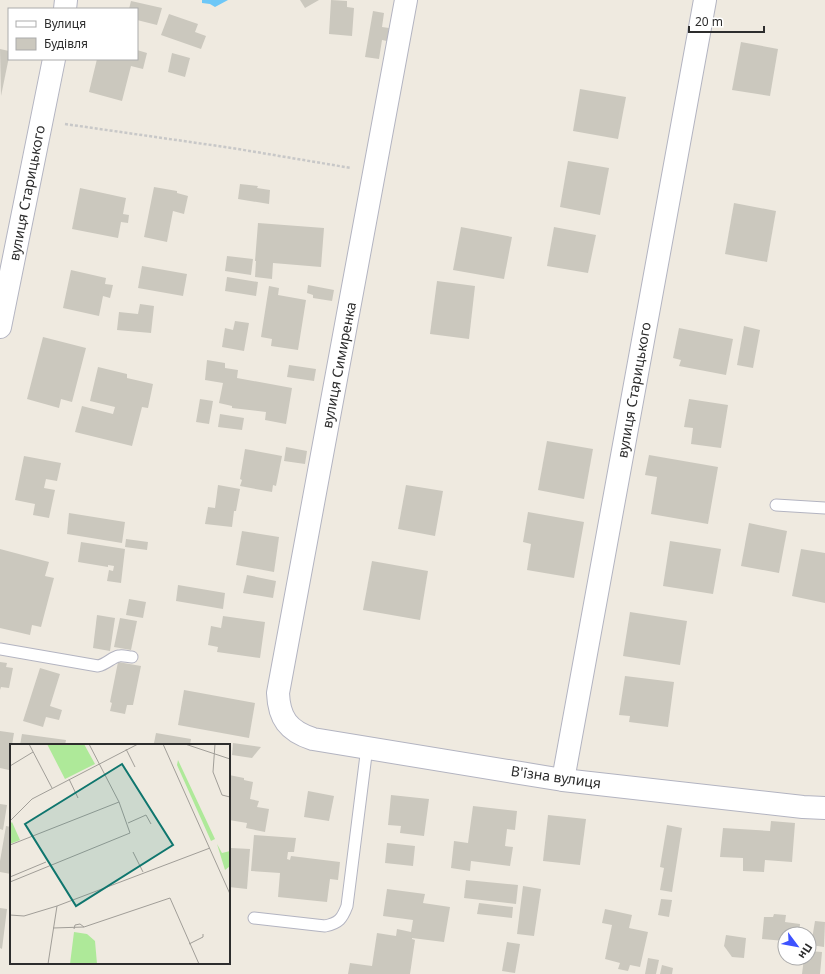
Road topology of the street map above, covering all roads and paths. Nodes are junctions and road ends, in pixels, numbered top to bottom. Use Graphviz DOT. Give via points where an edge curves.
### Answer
graph roads {
  1 [pos="406,0"];
  2 [pos="705,0"];
  3 [pos="54,60"];
  4 [pos="42,122"];
  5 [pos="375,172"];
  6 [pos="0,327"];
  7 [pos="776,505"];
  8 [pos="825,508"];
  9 [pos="0,649"];
  10 [pos="132,657"];
  11 [pos="290,728"];
  12 [pos="367,747"];
  13 [pos="563,780"];
  14 [pos="825,808"];
  15 [pos="254,918"];
  1 -- 5 [label="street, вулиця Симиренка"];
  2 -- 13 [label="street, вулиця Старицького"];
  3 -- 4 [label="street, вулиця Старицького"];
  4 -- 5 [label="path" via="232,148"];
  4 -- 6 [label="street, вулиця Старицького"];
  5 -- 11 [label="street, вулиця Симиренка" via="278,693 278,706"];
  7 -- 8 [label="lane"];
  9 -- 10 [label="lane" via="98,666 120,656"];
  11 -- 12 [label="street, В'їзна вулиця" via="313,739"];
  12 -- 13 [label="street, В'їзна вулиця"];
  12 -- 15 [label="lane" via="347,906 343,916 334,924 325,926"];
  13 -- 14 [label="street, В'їзна вулиця"];
}
